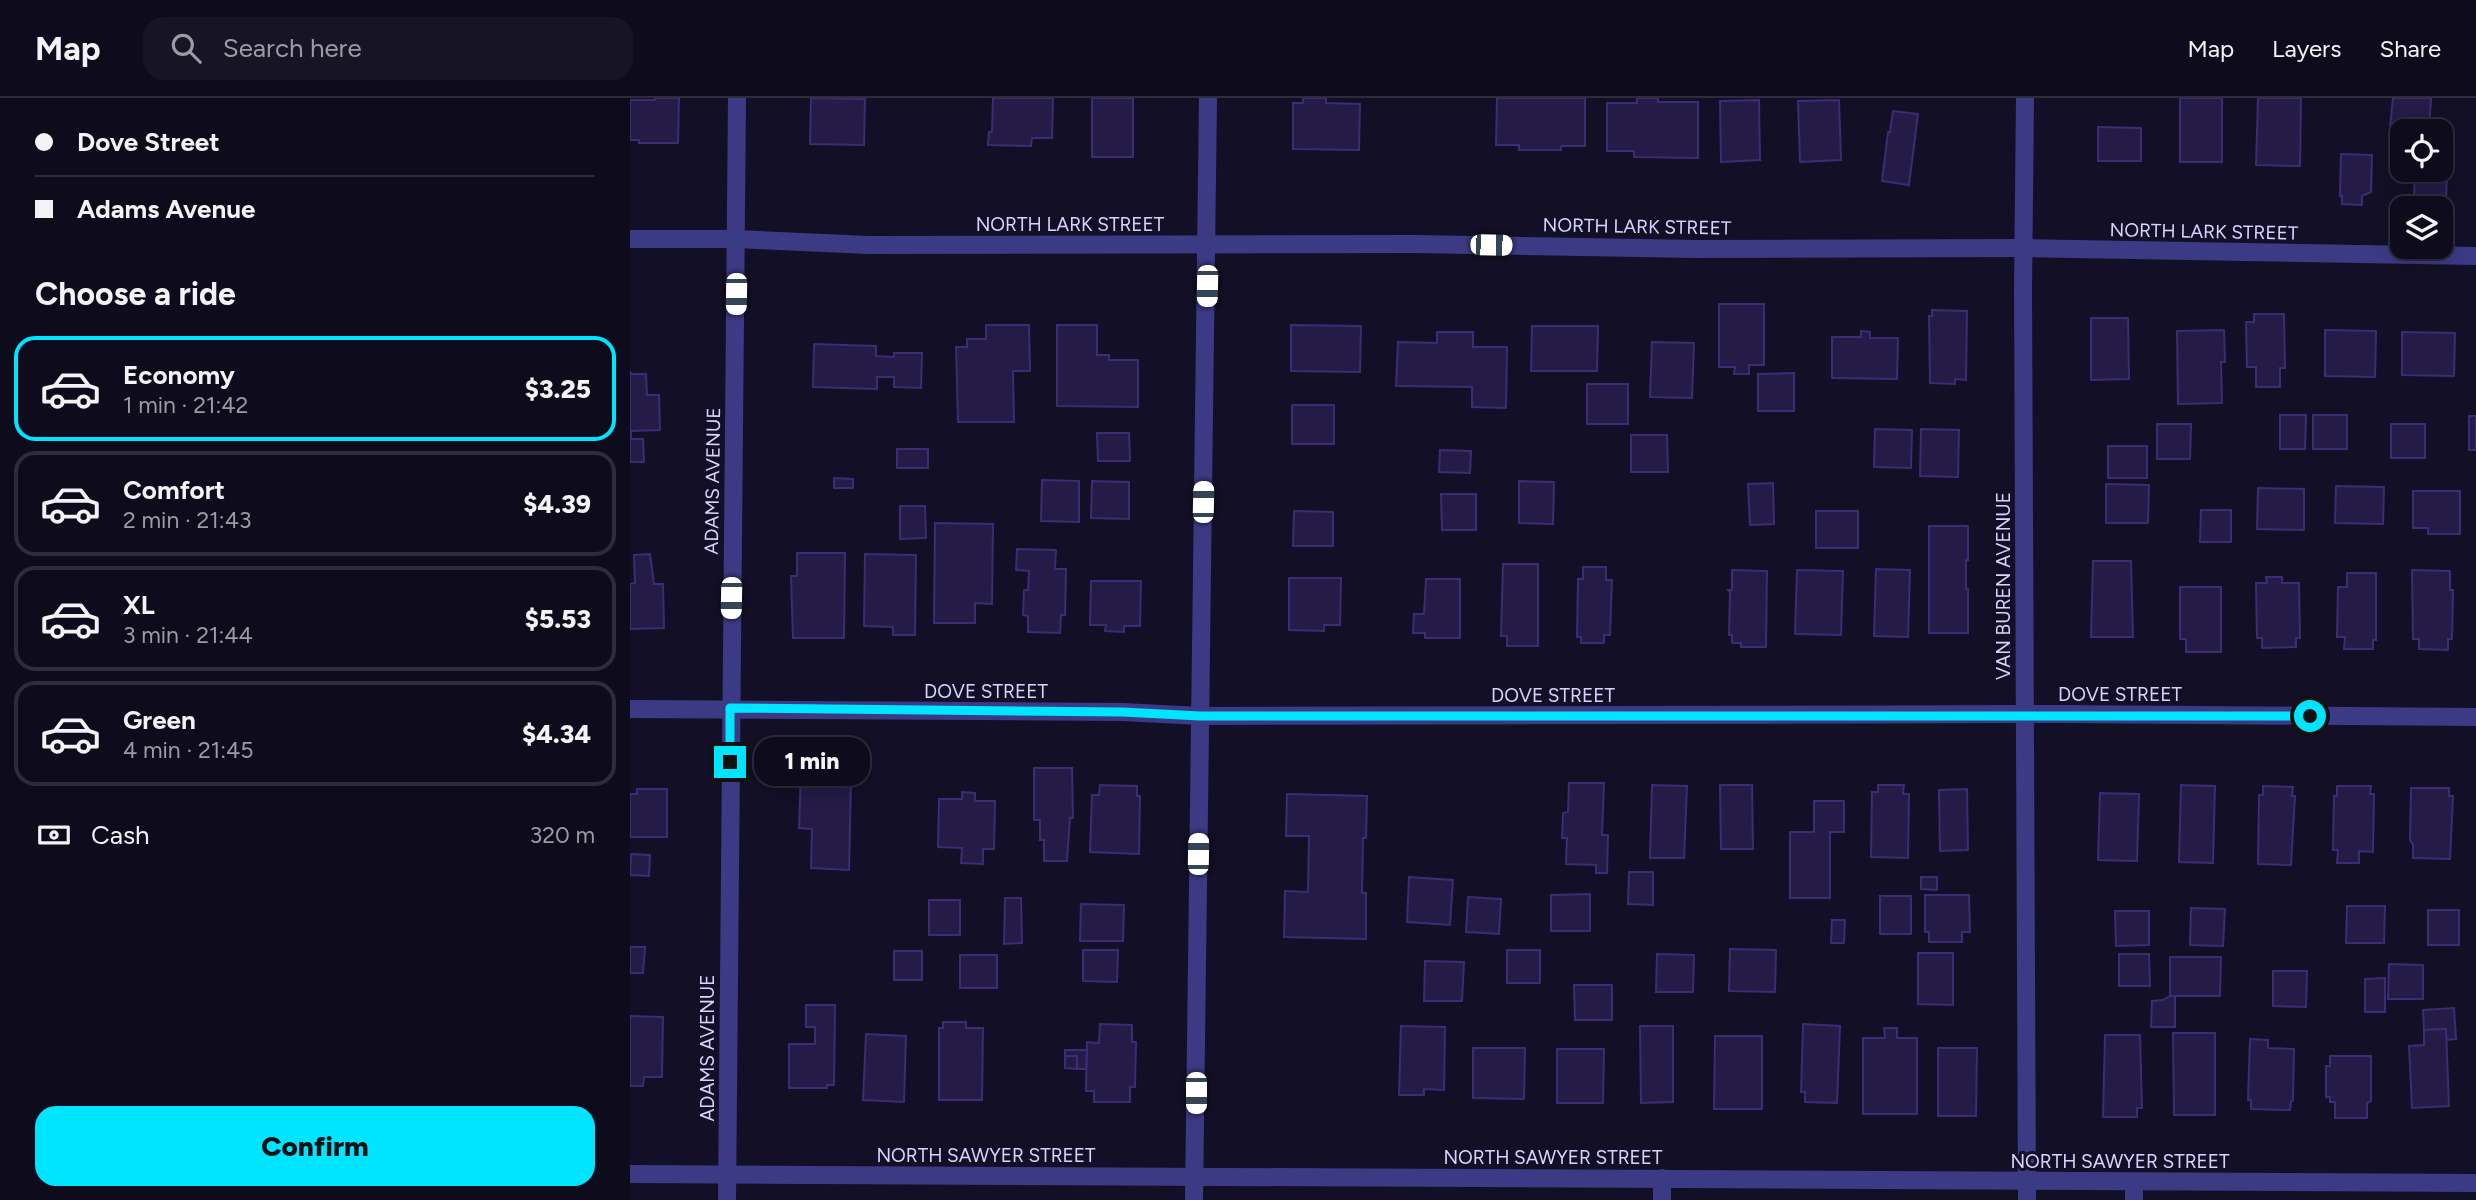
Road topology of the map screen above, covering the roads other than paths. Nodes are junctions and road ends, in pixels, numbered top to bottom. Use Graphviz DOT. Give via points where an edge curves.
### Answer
graph roads {
  1 [pos="737,98"];
  2 [pos="1208,98"];
  3 [pos="2025,98"];
  4 [pos="630,239"];
  5 [pos="736,239"];
  6 [pos="1208,246"];
  7 [pos="2023,248"];
  8 [pos="2476,256"];
  9 [pos="730,708"];
  10 [pos="630,709"];
  11 [pos="2025,714"];
  12 [pos="1200,716"];
  13 [pos="2476,717"];
  14 [pos="630,1174"];
  15 [pos="727,1175"];
  16 [pos="1194,1177"];
  17 [pos="1662,1178"];
  18 [pos="2027,1181"];
  19 [pos="2134,1182"];
  20 [pos="2476,1183"];
  21 [pos="727,1200"];
  22 [pos="1194,1200"];
  23 [pos="1662,1200"];
  24 [pos="2026,1200"];
  25 [pos="2134,1200"];
  1 -- 5 [label="street, ADAMS AVENUE"];
  2 -- 6 [label="street"];
  3 -- 7 [label="street, VAN BUREN AVENUE"];
  4 -- 5 [label="street, NORTH LARK STREET"];
  5 -- 6 [label="street, NORTH LARK STREET" via="869,245"];
  5 -- 9 [label="street, ADAMS AVENUE"];
  6 -- 7 [label="street, NORTH LARK STREET"];
  6 -- 12 [label="street"];
  7 -- 8 [label="street, NORTH LARK STREET"];
  7 -- 11 [label="street, VAN BUREN AVENUE"];
  9 -- 10 [label="street, DOVE STREET"];
  9 -- 12 [label="street, DOVE STREET"];
  9 -- 15 [label="street, ADAMS AVENUE"];
  11 -- 12 [label="street, DOVE STREET"];
  11 -- 13 [label="street, DOVE STREET"];
  11 -- 18 [label="street, VAN BUREN AVENUE"];
  12 -- 16 [label="street"];
  14 -- 15 [label="street, NORTH SAWYER STREET"];
  15 -- 16 [label="street, NORTH SAWYER STREET"];
  15 -- 21 [label="street, ADAMS AVENUE"];
  16 -- 17 [label="street, NORTH SAWYER STREET"];
  16 -- 22 [label="street"];
  17 -- 18 [label="street, NORTH SAWYER STREET"];
  17 -- 23 [label="street"];
  18 -- 19 [label="street, NORTH SAWYER STREET"];
  18 -- 24 [label="street, VAN BUREN AVENUE"];
  19 -- 20 [label="street, NORTH SAWYER STREET"];
  19 -- 25 [label="street"];
}
